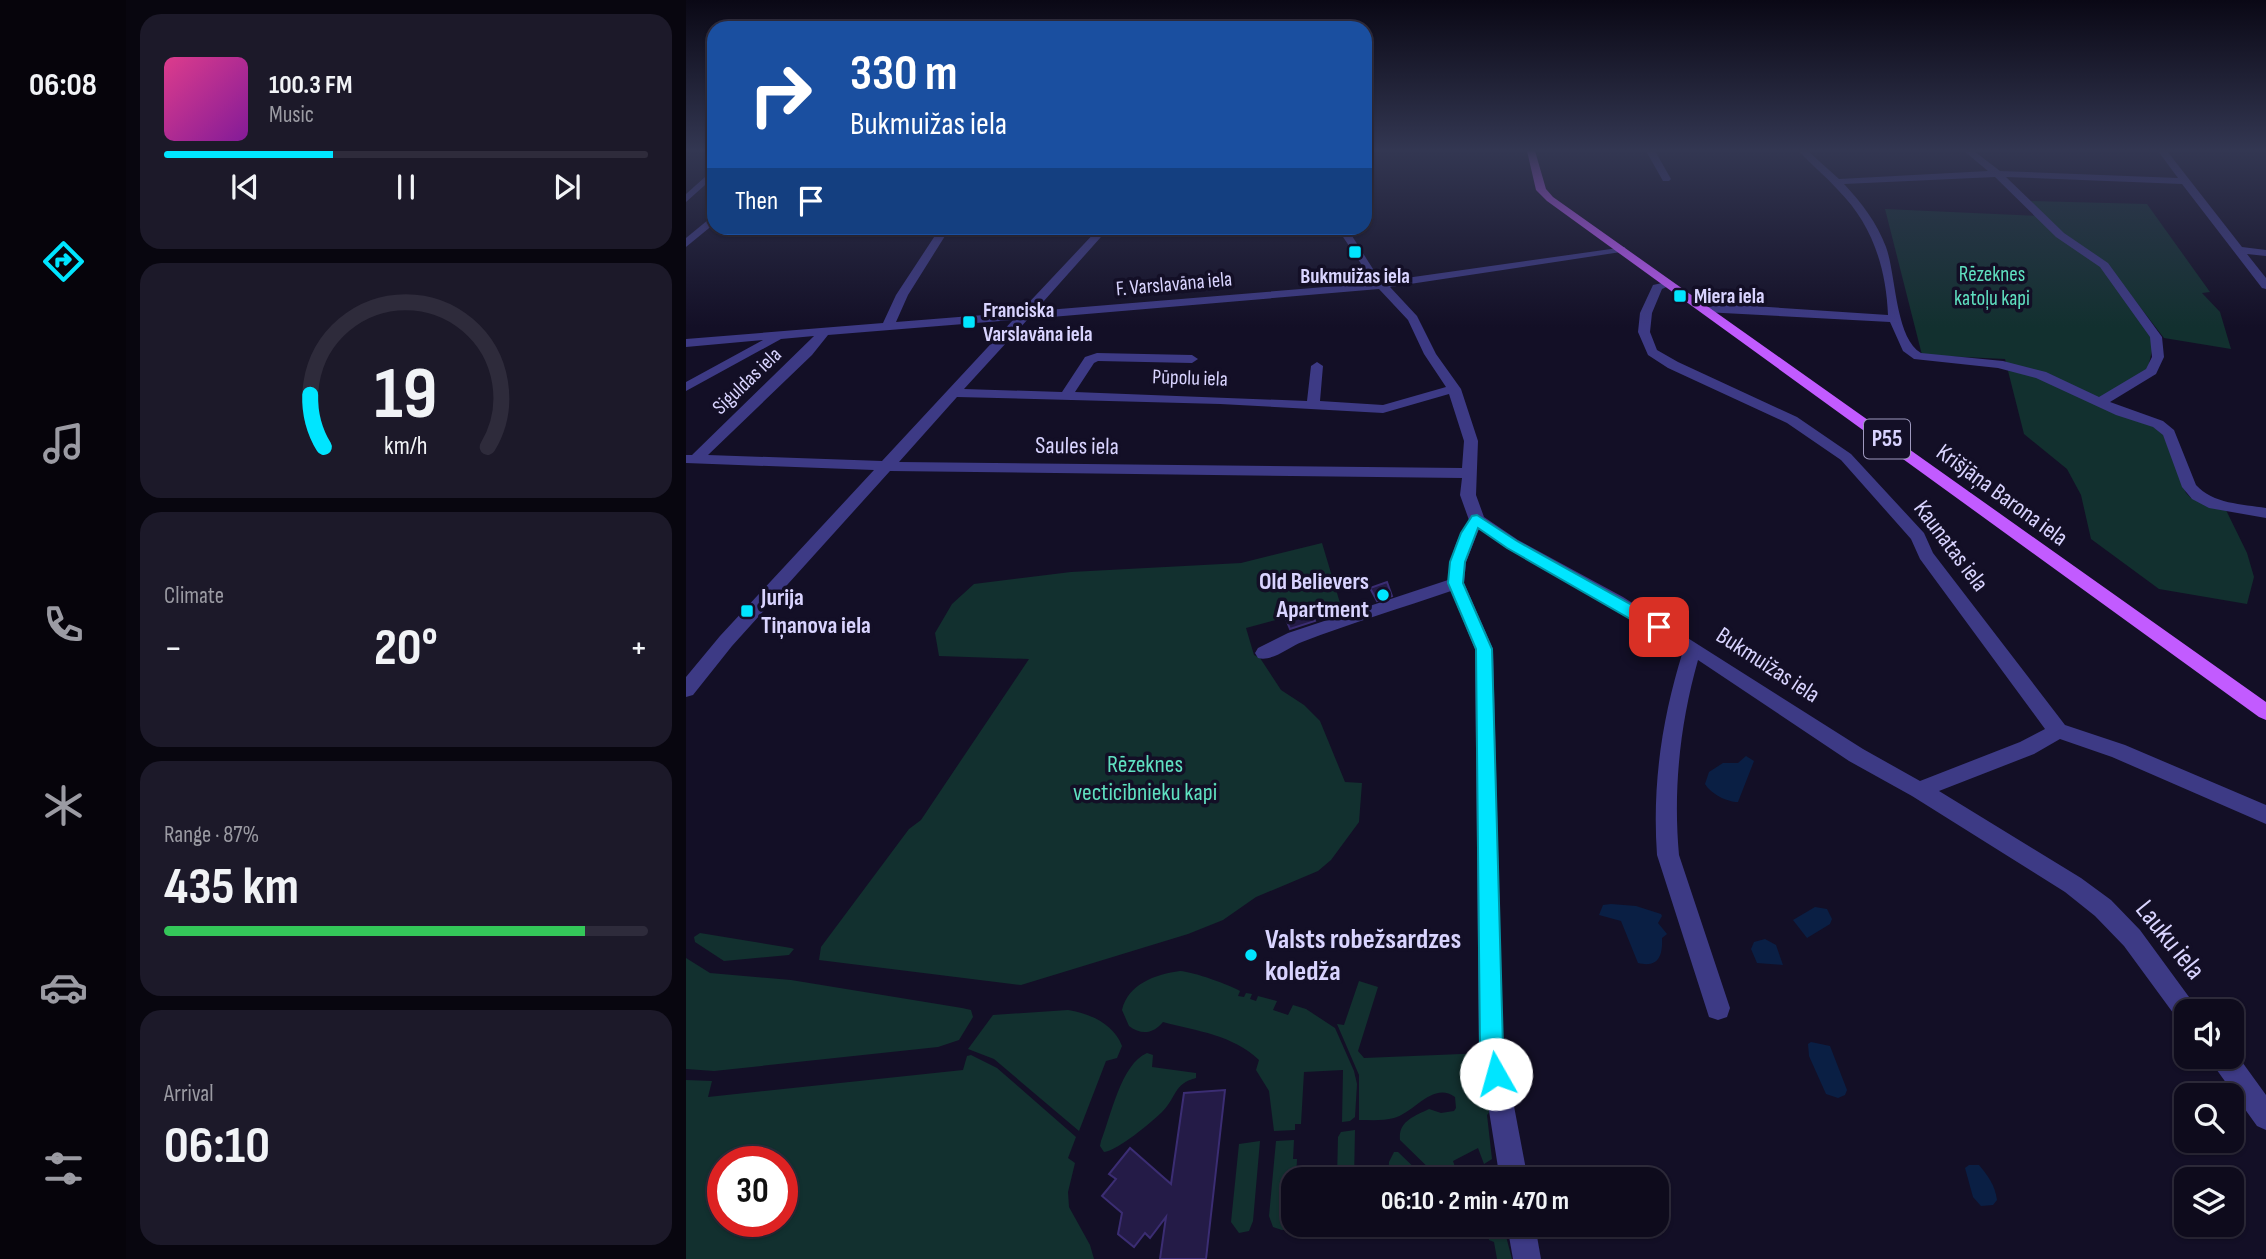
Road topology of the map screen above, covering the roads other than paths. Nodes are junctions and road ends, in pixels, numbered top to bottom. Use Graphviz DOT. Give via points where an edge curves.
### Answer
graph roads {
  1 [pos="1566,210"];
  2 [pos="1862,210"];
  3 [pos="2033,210"];
  4 [pos="2206,210"];
  5 [pos="707,224"];
  6 [pos="941,235"];
  7 [pos="1098,235"];
  8 [pos="1346,235"];
  9 [pos="686,243"];
  10 [pos="1621,249"];
  11 [pos="2236,250"];
  12 [pos="2266,253"];
  13 [pos="1667,284"];
  14 [pos="1382,286"];
  15 [pos="2266,286"];
  16 [pos="1708,310"];
  17 [pos="1024,315"];
  18 [pos="1894,319"];
  19 [pos="888,326"];
  20 [pos="824,332"];
  21 [pos="778,336"];
  22 [pos="686,343"];
  23 [pos="1192,359"];
  24 [pos="1317,366"];
  25 [pos="686,387"];
  26 [pos="1454,389"];
  27 [pos="955,393"];
  28 [pos="1067,395"];
  29 [pos="2102,401"];
  30 [pos="1313,405"];
  31 [pos="691,459"];
  32 [pos="887,466"];
  33 [pos="1468,473"];
  34 [pos="2266,513"];
  35 [pos="1477,520"];
  36 [pos="1455,583"];
  37 [pos="1693,648"];
  38 [pos="1264,653"];
  39 [pos="686,690"];
  40 [pos="2266,712"];
  41 [pos="2057,731"];
  42 [pos="1919,790"];
  43 [pos="2266,815"];
  44 [pos="2103,908"];
  45 [pos="2178,999"];
  46 [pos="1718,1009"];
  47 [pos="2232,1069"];
  48 [pos="2266,1117"];
  49 [pos="1512,1167"];
  50 [pos="1523,1237"];
  51 [pos="1527,1259"];
  1 -- 10 [label="main road, Krišjāņa Barona iela / P55"];
  2 -- 18 [label="street" via="1882,251"];
  3 -- 29 [label="street" via="2104,265 2156,337 2158,357 2151,371"];
  4 -- 11 [label="street"];
  5 -- 9 [label="street"];
  6 -- 19 [label="street"];
  7 -- 17 [label="street"];
  8 -- 14 [label="street"];
  10 -- 13 [label="main road, Krišjāņa Barona iela / P55"];
  10 -- 14 [label="street, F. Varslavāna iela"];
  11 -- 12 [label="street"];
  11 -- 15 [label="street"];
  13 -- 16 [label="main road, Krišjāņa Barona iela / P55"];
  13 -- 41 [label="street, Kaunatas iela" via="1657,287 1646,313 1648,348 1673,365 1792,420 1846,457 1918,537"];
  14 -- 17 [label="street, F. Varslavāna iela"];
  14 -- 26 [label="street" via="1413,319"];
  16 -- 18 [label="street"];
  16 -- 40 [label="main road, Krišjāņa Barona iela / P55"];
  17 -- 19 [label="street, F. Varslavāna iela"];
  17 -- 27 [label="street"];
  18 -- 29 [label="street" via="1909,351 1918,356 2018,368"];
  19 -- 20 [label="street, F. Varslavāna iela"];
  20 -- 21 [label="street, F. Varslavāna iela"];
  20 -- 31 [label="street, Siguldas iela"];
  21 -- 22 [label="street, F. Varslavāna iela"];
  21 -- 25 [label="street"];
  23 -- 28 [label="street, Pūpolu iela" via="1097,357 1089,360"];
  24 -- 30 [label="street"];
  26 -- 30 [label="street, Pūpolu iela" via="1383,409"];
  26 -- 33 [label="street" via="1471,441"];
  27 -- 28 [label="street, Pūpolu iela"];
  27 -- 32 [label="street"];
  28 -- 30 [label="street, Pūpolu iela"];
  29 -- 34 [label="street" via="2167,430 2189,487 2197,496 2210,503"];
  31 -- 32 [label="street, Saules iela"];
  32 -- 33 [label="street, Saules iela"];
  32 -- 39 [label="street"];
  33 -- 35 [label="street" via="1468,495"];
  35 -- 36 [label="street" via="1468,533"];
  35 -- 37 [label="street, Bukmuižas iela"];
  36 -- 38 [label="street" via="1294,638"];
  36 -- 49 [label="street" via="1484,649 1491,1048"];
  37 -- 42 [label="street, Bukmuižas iela" via="1856,755"];
  37 -- 46 [label="street" via="1680,690 1665,834"];
  41 -- 42 [label="street" via="2027,748"];
  41 -- 43 [label="street" via="2118,751"];
  42 -- 44 [label="street, Bukmuižas iela"];
  44 -- 45 [label="street, Lauku iela"];
  47 -- 48 [label="street"];
  50 -- 51 [label="street"];
}
